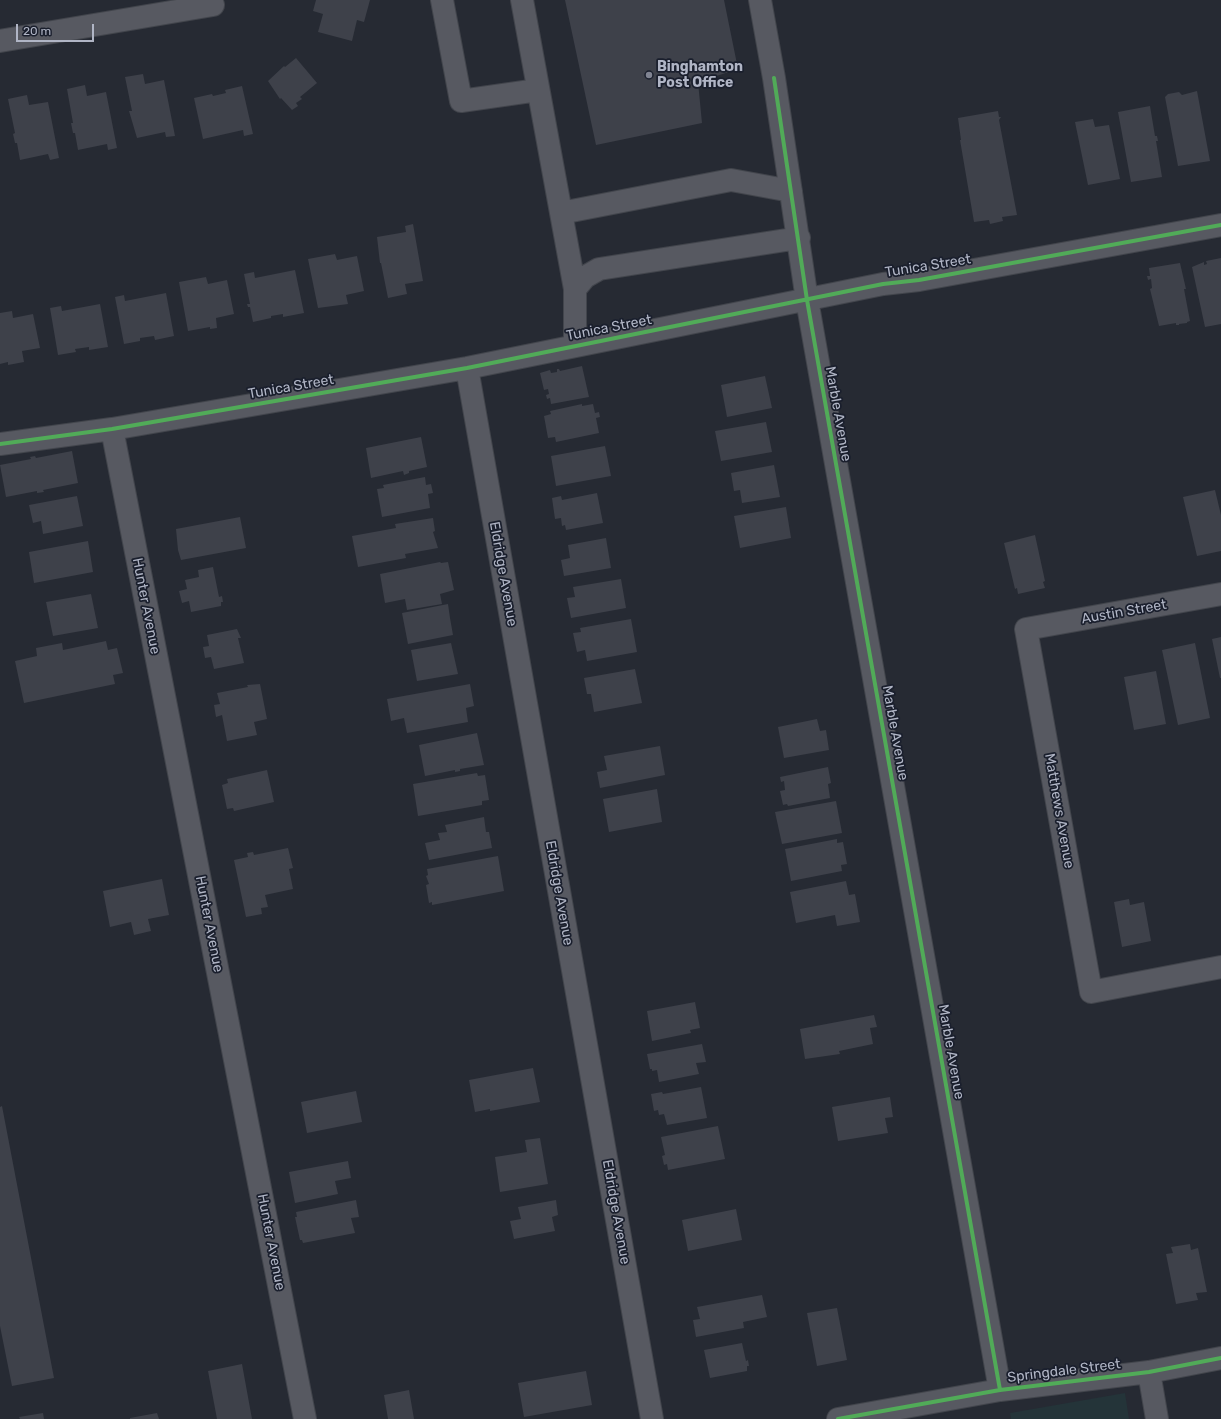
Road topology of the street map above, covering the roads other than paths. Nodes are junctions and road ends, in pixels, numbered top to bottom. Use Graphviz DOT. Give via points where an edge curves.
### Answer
graph roads {
  1 [pos="442,0"];
  2 [pos="522,0"];
  3 [pos="760,0"];
  4 [pos="213,5"];
  5 [pos="0,41"];
  6 [pos="538,90"];
  7 [pos="791,191"];
  8 [pos="561,213"];
  9 [pos="1221,225"];
  10 [pos="799,238"];
  11 [pos="575,289"];
  12 [pos="807,300"];
  13 [pos="575,346"];
  14 [pos="467,368"];
  15 [pos="112,429"];
  16 [pos="0,444"];
  17 [pos="1221,594"];
  18 [pos="1026,629"];
  19 [pos="1221,967"];
  20 [pos="1221,1358"];
  21 [pos="1149,1372"];
  22 [pos="1000,1390"];
  23 [pos="846,1418"];
  24 [pos="305,1419"];
  25 [pos="652,1419"];
  26 [pos="1157,1419"];
  1 -- 6 [label="street" via="461,101"];
  2 -- 6 [label="street"];
  3 -- 7 [label="street, Marble Avenue"];
  4 -- 5 [label="street"];
  6 -- 8 [label="street"];
  7 -- 8 [label="street" via="731,180"];
  7 -- 10 [label="street, Marble Avenue"];
  8 -- 11 [label="street"];
  9 -- 12 [label="street, Tunica Street" via="919,280 883,284"];
  10 -- 11 [label="street" via="599,269 585,277"];
  10 -- 12 [label="street, Marble Avenue"];
  11 -- 13 [label="street"];
  12 -- 13 [label="street, Tunica Street"];
  12 -- 22 [label="street, Marble Avenue"];
  13 -- 14 [label="street, Tunica Street"];
  14 -- 15 [label="street, Tunica Street"];
  14 -- 25 [label="street, Eldridge Avenue"];
  15 -- 16 [label="street, Tunica Street"];
  15 -- 24 [label="street, Hunter Avenue"];
  17 -- 18 [label="street, Austin Street"];
  18 -- 19 [label="street, Matthews Avenue" via="1091,992"];
  20 -- 21 [label="street, Springdale Street"];
  21 -- 22 [label="street, Springdale Street"];
  21 -- 26 [label="street"];
  22 -- 23 [label="street, Springdale Street"];
}
